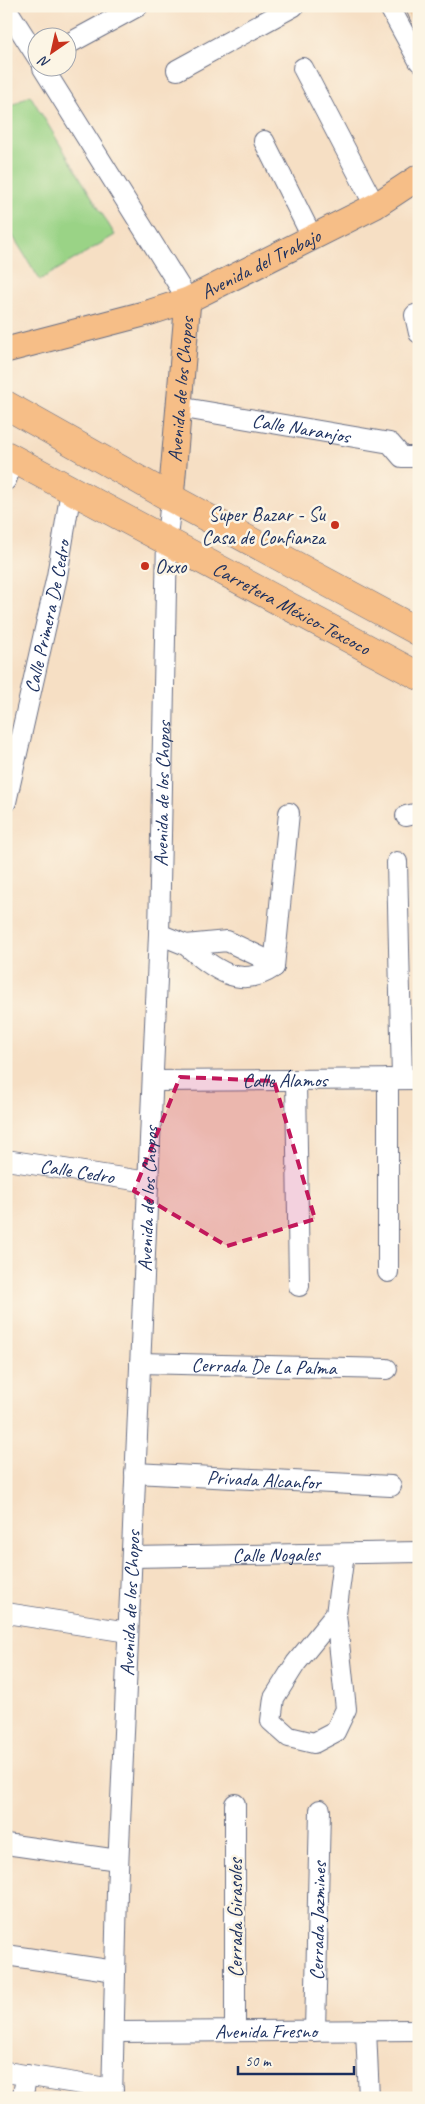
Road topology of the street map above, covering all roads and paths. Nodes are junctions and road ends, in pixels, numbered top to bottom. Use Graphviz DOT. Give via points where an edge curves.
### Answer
graph roads {
  1 [pos="138,6"];
  2 [pos="294,6"];
  3 [pos="389,6"];
  4 [pos="6,8"];
  5 [pos="78,39"];
  6 [pos="28,42"];
  7 [pos="419,61"];
  8 [pos="303,68"];
  9 [pos="178,70"];
  10 [pos="50,78"];
  11 [pos="264,141"];
  12 [pos="419,177"];
  13 [pos="375,206"];
  14 [pos="312,237"];
  15 [pos="188,300"];
  16 [pos="419,314"];
  17 [pos="419,333"];
  18 [pos="6,350"];
  19 [pos="6,405"];
  20 [pos="178,407"];
  21 [pos="419,457"];
  22 [pos="9,465"];
  23 [pos="71,490"];
  24 [pos="171,498"];
  25 [pos="167,540"];
  26 [pos="387,615"];
  27 [pos="419,616"];
  28 [pos="419,632"];
  29 [pos="419,676"];
  30 [pos="6,802"];
  31 [pos="289,813"];
  32 [pos="397,862"];
  33 [pos="159,934"];
  34 [pos="186,945"];
  35 [pos="274,967"];
  36 [pos="403,1079"];
  37 [pos="296,1080"];
  38 [pos="153,1081"];
  39 [pos="6,1160"];
  40 [pos="148,1182"];
  41 [pos="388,1272"];
  42 [pos="299,1286"];
  43 [pos="140,1363"];
  44 [pos="387,1369"];
  45 [pos="135,1473"];
  46 [pos="391,1486"];
  47 [pos="419,1552"];
  48 [pos="344,1554"];
  49 [pos="132,1557"];
  50 [pos="6,1613"];
  51 [pos="336,1614"];
  52 [pos="128,1632"];
  53 [pos="235,1804"];
  54 [pos="320,1810"];
  55 [pos="6,1844"];
  56 [pos="118,1860"];
  57 [pos="6,1955"];
  58 [pos="115,1971"];
  59 [pos="366,2030"];
  60 [pos="419,2030"];
  61 [pos="235,2031"];
  62 [pos="315,2031"];
  63 [pos="115,2032"];
  64 [pos="6,2072"];
  65 [pos="27,2075"];
  66 [pos="113,2093"];
  67 [pos="22,2098"];
  68 [pos="369,2098"];
  1 -- 5 [label="street"];
  2 -- 9 [label="street"];
  3 -- 7 [label="street"];
  4 -- 6 [label="street"];
  8 -- 13 [label="street"];
  10 -- 15 [label="street"];
  11 -- 14 [label="street"];
  12 -- 13 [label="main road, Avenida del Trabajo"];
  13 -- 14 [label="main road, Avenida del Trabajo"];
  14 -- 15 [label="main road, Avenida del Trabajo"];
  15 -- 18 [label="main road, Avenida del Trabajo"];
  15 -- 20 [label="main road, Avenida de los Chopos"];
  16 -- 17 [label="street" via="414,315"];
  19 -- 24 [label="highway, Carretera México-Texcoco"];
  20 -- 21 [label="street, Calle Naranjos" via="390,443 402,457"];
  20 -- 24 [label="main road, Avenida de los Chopos"];
  22 -- 23 [label="highway, Carretera México-Texcoco"];
  23 -- 25 [label="highway, Carretera México-Texcoco"];
  23 -- 30 [label="street, Calle Primera De Cedro" via="57,576"];
  24 -- 25 [label="street, Avenida de los Chopos"];
  24 -- 26 [label="highway, Carretera México-Texcoco"];
  25 -- 29 [label="highway, Carretera México-Texcoco"];
  25 -- 33 [label="street, Avenida de los Chopos"];
  26 -- 27 [label="street"];
  26 -- 28 [label="highway, Carretera México-Texcoco"];
  31 -- 35 [label="street"];
  32 -- 36 [label="street"];
  33 -- 34 [label="street"];
  33 -- 38 [label="street, Avenida de los Chopos"];
  34 -- 35 [label="street" via="227,941 265,959"];
  34 -- 35 [label="street" via="224,973 245,978 261,975"];
  36 -- 37 [label="street, Calle Álamos"];
  36 -- 41 [label="street"];
  37 -- 38 [label="street, Calle Álamos"];
  37 -- 42 [label="street"];
  38 -- 40 [label="street, Avenida de los Chopos"];
  39 -- 40 [label="street, Calle Cedro"];
  40 -- 43 [label="street, Avenida de los Chopos"];
  43 -- 44 [label="street, Cerrada De La Palma"];
  43 -- 45 [label="street, Avenida de los Chopos"];
  45 -- 46 [label="street, Privada Alcanfor"];
  45 -- 49 [label="street, Avenida de los Chopos"];
  47 -- 48 [label="street, Calle Nogales"];
  48 -- 49 [label="street, Calle Nogales"];
  48 -- 51 [label="street"];
  49 -- 52 [label="street, Avenida de los Chopos"];
  50 -- 52 [label="street"];
  51 -- 51 [label="street" via="346,1709 335,1732 314,1743 289,1737 271,1721 274,1698 296,1663"];
  52 -- 56 [label="street, Avenida de los Chopos"];
  53 -- 61 [label="street, Cerrada Girasoles"];
  54 -- 62 [label="street, Cerrada Jazmines"];
  55 -- 56 [label="street"];
  56 -- 58 [label="street, Avenida de los Chopos"];
  57 -- 58 [label="street"];
  58 -- 63 [label="street, Avenida de los Chopos"];
  59 -- 60 [label="street, Avenida Fresno"];
  59 -- 62 [label="street, Avenida Fresno"];
  59 -- 68 [label="street"];
  61 -- 62 [label="street, Avenida Fresno"];
  61 -- 63 [label="street, Avenida Fresno"];
  63 -- 66 [label="street, Avenida de los Chopos"];
  64 -- 65 [label="street"];
  65 -- 66 [label="street"];
  65 -- 67 [label="street"];
}
